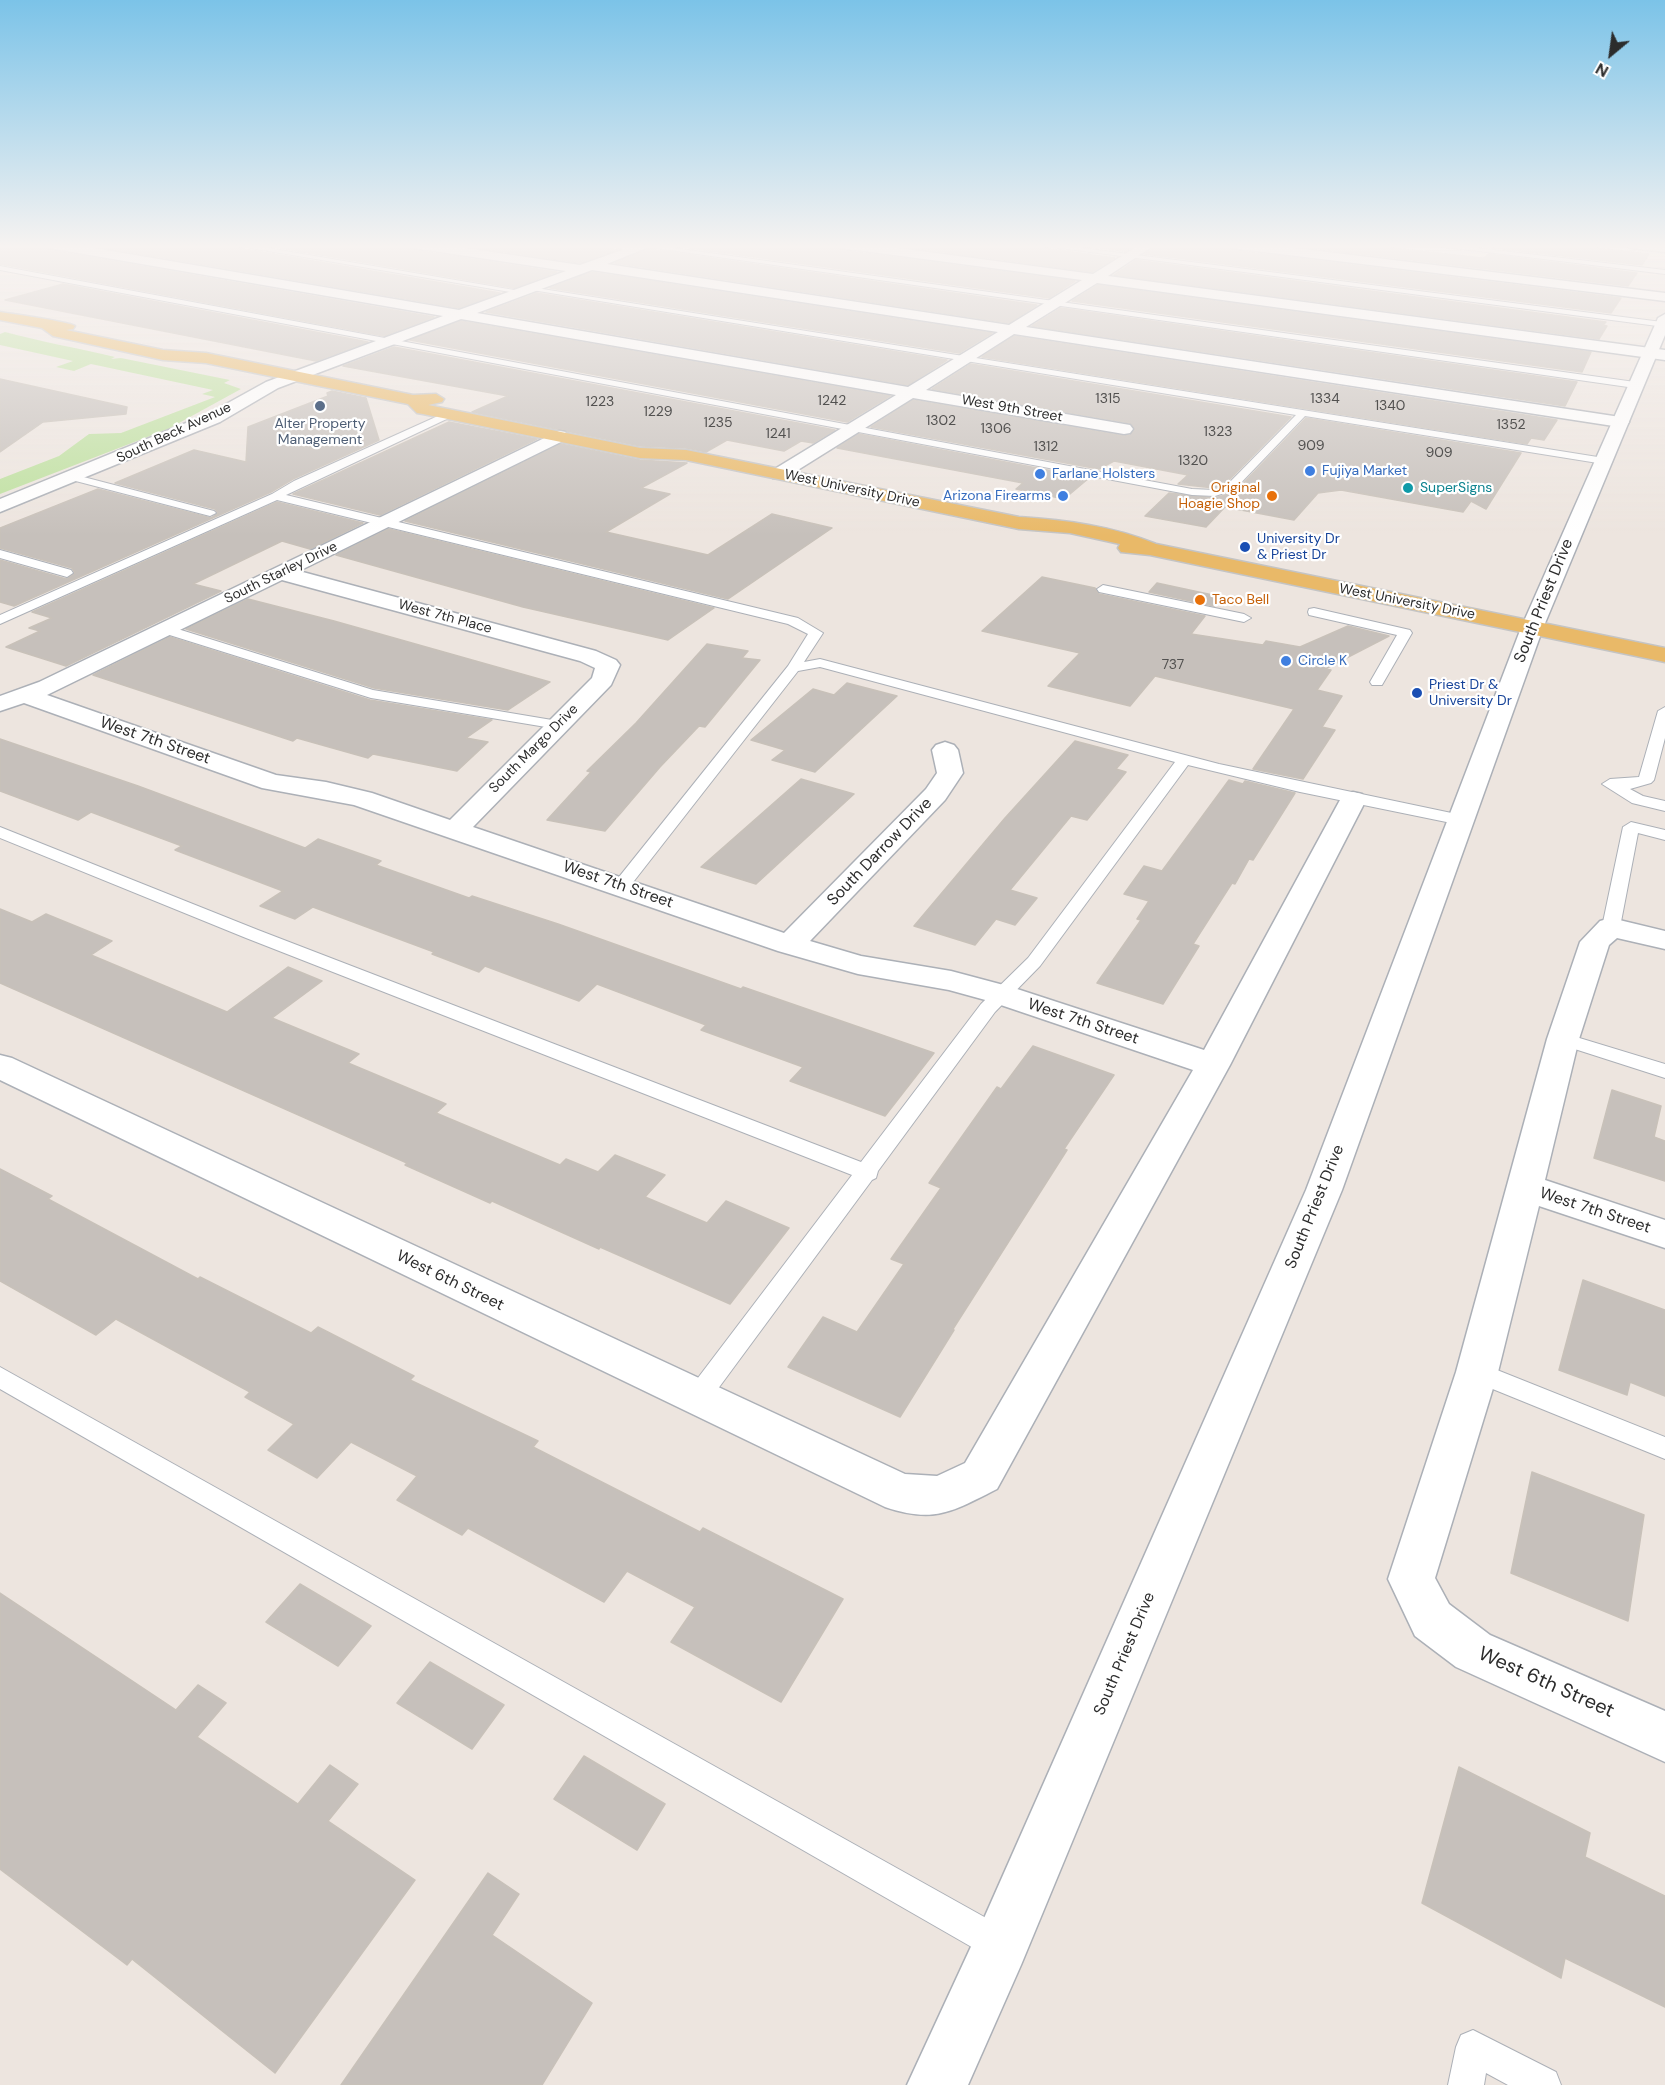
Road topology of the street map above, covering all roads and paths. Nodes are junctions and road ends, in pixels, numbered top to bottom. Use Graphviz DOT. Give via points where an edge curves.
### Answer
graph roads {
  1 [pos="98,341"];
  2 [pos="386,341"];
  3 [pos="615,341"];
  4 [pos="852,341"];
  5 [pos="993,341"];
  6 [pos="1087,341"];
  7 [pos="1326,341"];
  8 [pos="1562,341"];
  9 [pos="390,342"];
  10 [pos="1657,354"];
  11 [pos="964,359"];
  12 [pos="297,376"];
  13 [pos="1635,385"];
  14 [pos="912,392"];
  15 [pos="413,400"];
  16 [pos="449,414"];
  17 [pos="1302,414"];
  18 [pos="1620,422"];
  19 [pos="853,429"];
  20 [pos="1124,429"];
  21 [pos="559,436"];
  22 [pos="686,455"];
  23 [pos="1604,461"];
  24 [pos="779,474"];
  25 [pos="72,477"];
  26 [pos="276,496"];
  27 [pos="0,506"];
  28 [pos="210,513"];
  29 [pos="384,522"];
  30 [pos="0,554"];
  31 [pos="67,573"];
  32 [pos="281,573"];
  33 [pos="1103,589"];
  34 [pos="1314,612"];
  35 [pos="1244,618"];
  36 [pos="0,620"];
  37 [pos="1532,628"];
  38 [pos="165,629"];
  39 [pos="1665,655"];
  40 [pos="608,665"];
  41 [pos="793,668"];
  42 [pos="1377,682"];
  43 [pos="13,700"];
  44 [pos="1665,711"];
  45 [pos="558,725"];
  46 [pos="945,750"];
  47 [pos="1184,760"];
  48 [pos="1353,800"];
  49 [pos="1638,800"];
  50 [pos="1665,806"];
  51 [pos="1665,814"];
  52 [pos="1461,820"];
  53 [pos="455,830"];
  54 [pos="0,832"];
  55 [pos="1665,835"];
  56 [pos="621,886"];
  57 [pos="1611,927"];
  58 [pos="1665,940"];
  59 [pos="789,945"];
  60 [pos="1000,994"];
  61 [pos="1563,1039"];
  62 [pos="0,1065"];
  63 [pos="1213,1065"];
  64 [pos="1665,1071"];
  65 [pos="868,1173"];
  66 [pos="1524,1187"];
  67 [pos="1665,1234"];
  68 [pos="1477,1372"];
  69 [pos="0,1377"];
  70 [pos="697,1398"];
  71 [pos="1665,1448"];
  72 [pos="1665,1737"];
  73 [pos="1001,1945"];
  74 [pos="937,2085"];
  75 [pos="1466,2085"];
  76 [pos="1543,2085"];
  1 -- 12 [label="main road, West University Drive"];
  2 -- 9 [label="lane"];
  3 -- 14 [label="street, West 9th Street"];
  4 -- 11 [label="lane"];
  5 -- 11 [label="street"];
  6 -- 18 [label="street"];
  7 -- 13 [label="lane"];
  8 -- 10 [label="street"];
  9 -- 12 [label="street, South Beck Avenue"];
  9 -- 19 [label="lane"];
  10 -- 13 [label="street, South Priest Drive"];
  11 -- 14 [label="street"];
  11 -- 17 [label="lane"];
  12 -- 15 [label="main road, West University Drive"];
  12 -- 25 [label="street, South Beck Avenue" via="252,395 214,418"];
  13 -- 18 [label="street, South Priest Drive"];
  14 -- 19 [label="street"];
  14 -- 20 [label="street, West 9th Street"];
  15 -- 16 [label="main road, West University Drive" via="423,409"];
  15 -- 22 [label="main road, West University Drive" via="439,399 658,444"];
  16 -- 21 [label="main road, West University Drive"];
  16 -- 26 [label="lane"];
  17 -- 19 [label="lane" via="1230,488 1215,493 1192,492"];
  17 -- 23 [label="lane"];
  18 -- 23 [label="street, South Priest Drive"];
  19 -- 24 [label="street"];
  21 -- 22 [label="main road, West University Drive" via="640,453"];
  21 -- 29 [label="street, South Starley Drive"];
  22 -- 24 [label="main road, West University Drive"];
  23 -- 37 [label="street, South Priest Drive"];
  24 -- 37 [label="main road, West University Drive" via="1019,523 1056,537 1105,547 1150,549"];
  25 -- 27 [label="street, South Beck Avenue"];
  25 -- 28 [label="lane"];
  26 -- 29 [label="lane"];
  26 -- 36 [label="lane"];
  29 -- 32 [label="street, South Starley Drive"];
  29 -- 41 [label="lane" via="793,621 816,633"];
  30 -- 31 [label="lane"];
  32 -- 38 [label="street, South Starley Drive"];
  32 -- 40 [label="street, West 7th Place" via="588,656"];
  33 -- 35 [label="lane"];
  34 -- 42 [label="lane" via="1405,633"];
  37 -- 39 [label="main road, West University Drive"];
  37 -- 52 [label="street, South Priest Drive"];
  38 -- 43 [label="street, South Starley Drive"];
  38 -- 45 [label="lane" via="371,694"];
  40 -- 45 [label="street, South Margo Drive" via="603,680"];
  41 -- 47 [label="lane" via="820,663"];
  41 -- 56 [label="lane"];
  43 -- 53 [label="street, West 7th Street" via="271,782 363,799"];
  44 -- 49 [label="lane" via="1646,780 1610,784"];
  45 -- 53 [label="street, South Margo Drive"];
  46 -- 59 [label="street, South Darrow Drive" via="950,773 936,794"];
  47 -- 48 [label="lane"];
  47 -- 60 [label="lane" via="1034,963"];
  48 -- 52 [label="lane"];
  48 -- 63 [label="street"];
  49 -- 50 [label="lane"];
  49 -- 51 [label="lane" via="1636,808"];
  52 -- 73 [label="street, South Priest Drive" via="1324,1190"];
  53 -- 56 [label="street, West 7th Street"];
  54 -- 65 [label="lane"];
  55 -- 57 [label="lane" via="1631,827"];
  56 -- 59 [label="street, West 7th Street"];
  57 -- 58 [label="street"];
  57 -- 61 [label="street" via="1594,942"];
  59 -- 60 [label="street, West 7th Street" via="858,965"];
  60 -- 63 [label="street, West 7th Street"];
  60 -- 65 [label="lane"];
  61 -- 64 [label="lane"];
  61 -- 66 [label="street"];
  62 -- 70 [label="street, West 6th Street"];
  63 -- 70 [label="street, West 6th Street" via="981,1476 940,1496 902,1493"];
  65 -- 70 [label="lane"];
  66 -- 67 [label="street, West 7th Street"];
  66 -- 68 [label="street"];
  68 -- 71 [label="lane"];
  68 -- 72 [label="street, West 6th Street" via="1411,1579 1432,1620 1473,1651"];
  69 -- 73 [label="lane"];
  73 -- 74 [label="street, South Priest Drive"];
  75 -- 76 [label="lane" via="1473,2047"];
}
